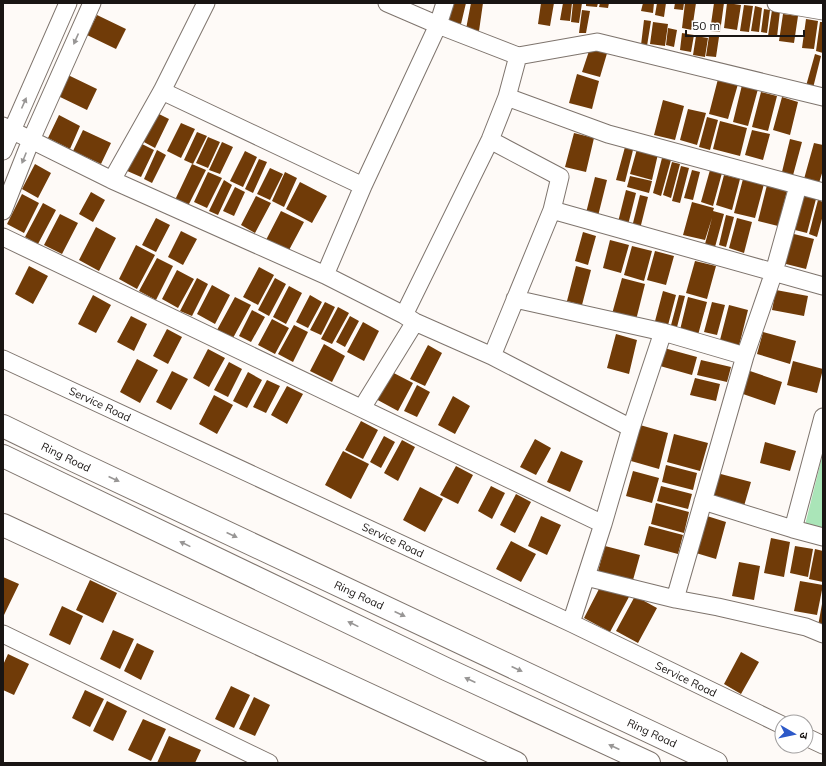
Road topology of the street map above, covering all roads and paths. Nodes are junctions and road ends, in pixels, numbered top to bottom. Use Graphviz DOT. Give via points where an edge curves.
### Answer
graph roads {
  1 [pos="68,3"];
  2 [pos="92,3"];
  3 [pos="206,3"];
  4 [pos="387,3"];
  5 [pos="445,3"];
  6 [pos="776,3"];
  7 [pos="823,11"];
  8 [pos="438,25"];
  9 [pos="518,56"];
  10 [pos="162,91"];
  11 [pos="507,97"];
  12 [pos="823,97"];
  13 [pos="8,128"];
  14 [pos="31,140"];
  15 [pos="490,140"];
  16 [pos="3,151"];
  17 [pos="112,180"];
  18 [pos="363,186"];
  19 [pos="798,186"];
  20 [pos="823,192"];
  21 [pos="552,210"];
  22 [pos="3,211"];
  23 [pos="3,237"];
  24 [pos="774,272"];
  25 [pos="325,276"];
  26 [pos="823,286"];
  27 [pos="515,299"];
  28 [pos="409,318"];
  29 [pos="663,332"];
  30 [pos="492,356"];
  31 [pos="745,356"];
  32 [pos="3,359"];
  33 [pos="362,408"];
  34 [pos="823,417"];
  35 [pos="3,426"];
  36 [pos="631,428"];
  37 [pos="3,456"];
  38 [pos="703,501"];
  39 [pos="603,524"];
  40 [pos="3,526"];
  41 [pos="793,529"];
  42 [pos="823,537"];
  43 [pos="586,577"];
  44 [pos="675,599"];
  45 [pos="571,623"];
  46 [pos="3,634"];
  47 [pos="823,634"];
  48 [pos="774,721"];
  49 [pos="269,763"];
  50 [pos="516,763"];
  51 [pos="649,763"];
  52 [pos="716,763"];
  13 -- 1 [label="street, one-way"];
  2 -- 14 [label="street, one-way"];
  3 -- 10 [label="street"];
  4 -- 8 [label="street"];
  5 -- 8 [label="street"];
  6 -- 7 [label="street"];
  8 -- 9 [label="street"];
  8 -- 18 [label="street"];
  9 -- 11 [label="street"];
  9 -- 12 [label="street" via="597,42"];
  10 -- 17 [label="street"];
  10 -- 18 [label="street"];
  11 -- 15 [label="street"];
  11 -- 19 [label="street" via="608,134"];
  13 -- 14 [label="street"];
  13 -- 16 [label="street"];
  14 -- 17 [label="street"];
  14 -- 22 [label="street, one-way"];
  15 -- 21 [label="street" via="560,177"];
  15 -- 28 [label="street"];
  17 -- 25 [label="street"];
  18 -- 25 [label="street"];
  19 -- 20 [label="street"];
  19 -- 24 [label="street"];
  21 -- 24 [label="street"];
  21 -- 27 [label="street"];
  23 -- 33 [label="street"];
  24 -- 26 [label="street"];
  24 -- 31 [label="street"];
  25 -- 28 [label="street"];
  27 -- 29 [label="street"];
  27 -- 30 [label="street"];
  28 -- 30 [label="street"];
  28 -- 33 [label="street"];
  29 -- 31 [label="street"];
  29 -- 36 [label="street"];
  30 -- 36 [label="street"];
  31 -- 38 [label="street"];
  32 -- 45 [label="street, Service Road"];
  33 -- 39 [label="street"];
  34 -- 41 [label="street"];
  35 -- 52 [label="main road, Ring Road, one-way"];
  36 -- 39 [label="street"];
  51 -- 37 [label="main road, one-way" via="446,669"];
  38 -- 41 [label="street"];
  38 -- 44 [label="street"];
  39 -- 43 [label="street"];
  40 -- 50 [label="main road"];
  41 -- 42 [label="street"];
  43 -- 44 [label="street"];
  43 -- 45 [label="street"];
  44 -- 47 [label="street" via="799,626"];
  45 -- 48 [label="street, Service Road"];
  46 -- 49 [label="street"];
}
